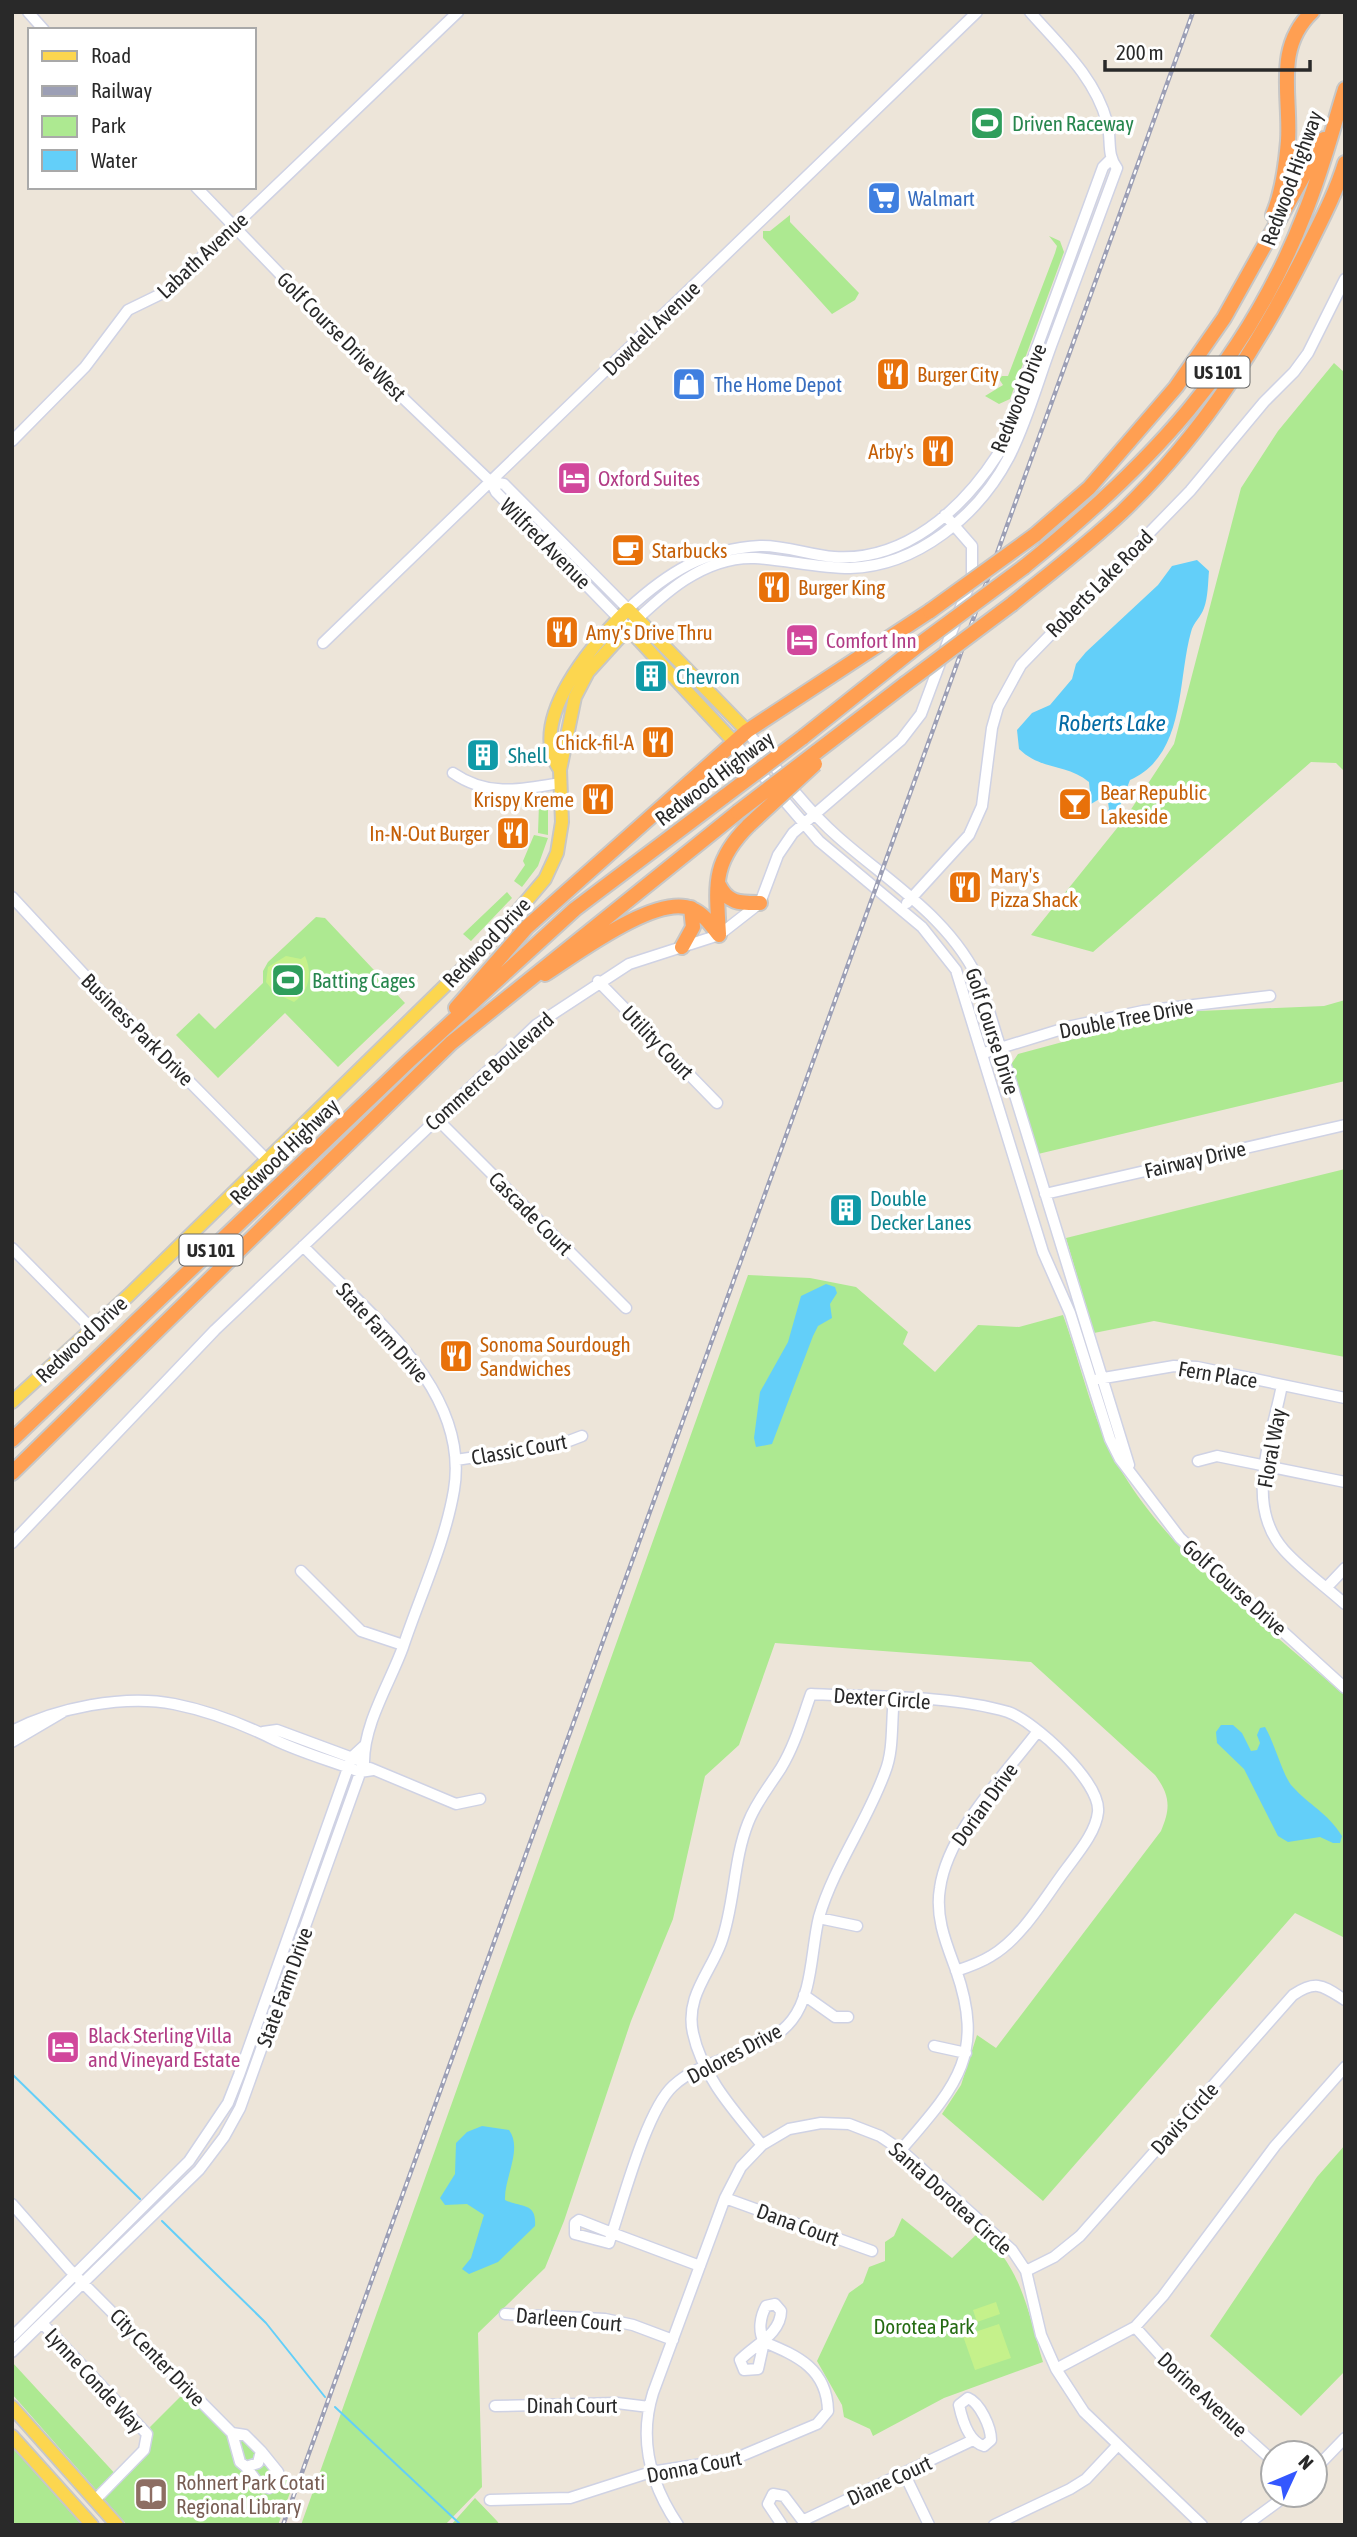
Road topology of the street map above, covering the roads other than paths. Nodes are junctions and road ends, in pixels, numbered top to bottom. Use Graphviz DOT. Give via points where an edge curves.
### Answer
graph roads {
  1 [pos="28,12"];
  2 [pos="458,12"];
  3 [pos="977,12"];
  4 [pos="1030,12"];
  5 [pos="1312,12"];
  6 [pos="42,28"];
  7 [pos="1345,89"];
  8 [pos="1334,123"];
  9 [pos="1110,160"];
  10 [pos="1345,163"];
  11 [pos="1345,174"];
  12 [pos="198,189"];
  13 [pos="1334,197"];
  14 [pos="233,226"];
  15 [pos="1260,249"];
  16 [pos="1345,279"];
  17 [pos="12,441"];
  18 [pos="491,482"];
  19 [pos="945,515"];
  20 [pos="954,525"];
  21 [pos="887,550"];
  22 [pos="719,552"];
  23 [pos="807,554"];
  24 [pos="891,562"];
  25 [pos="721,564"];
  26 [pos="806,565"];
  27 [pos="628,618"];
  28 [pos="323,643"];
  29 [pos="747,731"];
  30 [pos="734,743"];
  31 [pos="817,756"];
  32 [pos="453,773"];
  33 [pos="560,776"];
  34 [pos="814,813"];
  35 [pos="803,823"];
  36 [pos="718,884"];
  37 [pos="12,897"];
  38 [pos="911,898"];
  39 [pos="760,903"];
  40 [pos="691,908"];
  41 [pos="902,910"];
  42 [pos="719,935"];
  43 [pos="682,947"];
  44 [pos="598,981"];
  45 [pos="1270,996"];
  46 [pos="485,1013"];
  47 [pos="1000,1048"];
  48 [pos="984,1053"];
  49 [pos="409,1061"];
  50 [pos="717,1103"];
  51 [pos="436,1118"];
  52 [pos="1345,1125"];
  53 [pos="266,1159"];
  54 [pos="1045,1194"];
  55 [pos="303,1246"];
  56 [pos="12,1248"];
  57 [pos="626,1308"];
  58 [pos="90,1328"];
  59 [pos="135,1354"];
  60 [pos="1097,1379"];
  61 [pos="1282,1385"];
  62 [pos="1345,1398"];
  63 [pos="12,1402"];
  64 [pos="582,1436"];
  65 [pos="12,1440"];
  66 [pos="456,1460"];
  67 [pos="1198,1461"];
  68 [pos="1265,1466"];
  69 [pos="12,1473"];
  70 [pos="1345,1482"];
  71 [pos="12,1486"];
  72 [pos="12,1542"];
  73 [pos="1345,1568"];
  74 [pos="301,1571"];
  75 [pos="1327,1587"];
  76 [pos="1345,1604"];
  77 [pos="403,1645"];
  78 [pos="1345,1688"];
  79 [pos="894,1698"];
  80 [pos="63,1712"];
  81 [pos="12,1731"];
  82 [pos="1038,1731"];
  83 [pos="12,1742"];
  84 [pos="364,1746"];
  85 [pos="350,1762"];
  86 [pos="362,1767"];
  87 [pos="480,1799"];
  88 [pos="819,1918"];
  89 [pos="857,1926"];
  90 [pos="956,1971"];
  91 [pos="804,1995"];
  92 [pos="1345,2000"];
  93 [pos="848,2017"];
  94 [pos="934,2046"];
  95 [pos="966,2053"];
  96 [pos="1345,2067"];
  97 [pos="704,2068"];
  98 [pos="762,2146"];
  99 [pos="901,2150"];
  100 [pos="725,2197"];
  101 [pos="12,2204"];
  102 [pos="872,2251"];
  103 [pos="700,2266"];
  104 [pos="1026,2271"];
  105 [pos="81,2278"];
  106 [pos="505,2314"];
  107 [pos="43,2323"];
  108 [pos="1135,2327"];
  109 [pos="12,2337"];
  110 [pos="673,2340"];
  111 [pos="764,2342"];
  112 [pos="12,2352"];
  113 [pos="1056,2370"];
  114 [pos="495,2406"];
  115 [pos="12,2407"];
  116 [pos="649,2407"];
  117 [pos="232,2433"];
  118 [pos="12,2437"];
  119 [pos="1345,2438"];
  120 [pos="973,2440"];
  121 [pos="1117,2446"];
  122 [pos="1259,2448"];
  123 [pos="261,2451"];
  124 [pos="1329,2455"];
  125 [pos="246,2467"];
  126 [pos="651,2472"];
  127 [pos="904,2473"];
  128 [pos="95,2500"];
  129 [pos="490,2500"];
  130 [pos="1268,2509"];
  131 [pos="805,2522"];
  132 [pos="92,2525"];
  133 [pos="117,2525"];
  134 [pos="678,2525"];
  135 [pos="782,2525"];
  136 [pos="929,2525"];
  137 [pos="994,2525"];
  138 [pos="1202,2525"];
  139 [pos="1246,2525"];
  1 -- 6 [label="street"];
  2 -- 14 [label="street, Labath Avenue"];
  3 -- 18 [label="street, Dowdell Avenue"];
  4 -- 9 [label="street, Redwood Drive" via="1087,76 1108,122"];
  5 -- 15 [label="highway" via="1296,30 1288,53 1288,140 1276,208"];
  7 -- 8 [label="highway, Redwood Highway / US 101"];
  8 -- 15 [label="highway"];
  8 -- 49 [label="highway, Redwood Highway / US 101, bridge" via="1292,244 1235,348 1138,468 1024,567 575,909"];
  9 -- 19 [label="street, Redwood Drive" via="1103,167 998,454"];
  9 -- 20 [label="street, Redwood Drive" via="1117,169 1009,456 988,488"];
  10 -- 13 [label="highway, Redwood Highway / US 101"];
  11 -- 13 [label="highway"];
  12 -- 14 [label="street, Golf Course Drive West"];
  13 -- 31 [label="highway, Redwood Highway / US 101, bridge" via="1252,351 1201,425 1121,513"];
  14 -- 17 [label="street, Labath Avenue" via="165,292 128,310 85,367"];
  14 -- 18 [label="street, Golf Course Drive West" via="360,357"];
  15 -- 29 [label="highway, bridge" via="1224,318 1176,387 1089,488 1035,535 930,611"];
  16 -- 38 [label="street, Roberts Lake Road" via="1294,372 1190,491 1021,665 998,707 982,806 969,835"];
  18 -- 27 [label="street, Wilfred Avenue" via="504,484"];
  18 -- 28 [label="street, Dowdell Avenue"];
  19 -- 20 [label="street, Commerce Boulevard"];
  19 -- 21 [label="street, Redwood Drive" via="914,539"];
  20 -- 24 [label="street, Redwood Drive" via="925,547"];
  20 -- 34 [label="street, Commerce Boulevard" via="972,546 972,577 921,714 901,740"];
  21 -- 23 [label="street, Redwood Drive" via="836,557"];
  21 -- 24 [label="street"];
  22 -- 23 [label="street, Redwood Drive" via="762,546"];
  22 -- 25 [label="street"];
  22 -- 27 [label="street, Redwood Drive" via="678,568"];
  23 -- 26 [label="street"];
  24 -- 26 [label="street, Redwood Drive" via="851,568"];
  25 -- 26 [label="street, Redwood Drive" via="751,558"];
  25 -- 27 [label="street, Redwood Drive" via="673,585"];
  27 -- 29 [label="main road, Golf Course Drive"];
  27 -- 30 [label="main road, Golf Course Drive"];
  27 -- 33 [label="main road, Redwood Drive" via="579,688 569,714"];
  29 -- 30 [label="highway"];
  29 -- 34 [label="street, Golf Course Drive"];
  30 -- 35 [label="street, Golf Course Drive"];
  30 -- 49 [label="highway" via="527,927"];
  31 -- 36 [label="highway, bridge" via="724,853"];
  31 -- 46 [label="highway, Redwood Highway / US 101, bridge" via="738,812"];
  32 -- 33 [label="street" via="484,789 509,792"];
  33 -- 53 [label="main road, Redwood Drive" via="561,840 551,869 533,895"];
  34 -- 35 [label="street, Commerce Boulevard"];
  34 -- 38 [label="street, Golf Course Drive"];
  35 -- 39 [label="street, Commerce Boulevard" via="785,842"];
  35 -- 41 [label="street, Golf Course Drive"];
  36 -- 39 [label="highway" via="732,901"];
  36 -- 42 [label="highway"];
  37 -- 53 [label="street, Business Park Drive"];
  38 -- 41 [label="street, Roberts Lake Road"];
  38 -- 47 [label="street, Golf Course Drive" via="953,936 971,963"];
  39 -- 42 [label="street, Commerce Boulevard"];
  40 -- 42 [label="highway"];
  40 -- 43 [label="highway" via="693,927"];
  40 -- 46 [label="highway" via="654,910"];
  41 -- 48 [label="street, Golf Course Drive" via="940,946 956,970"];
  42 -- 43 [label="street, Commerce Boulevard"];
  43 -- 44 [label="street, Commerce Boulevard" via="629,964"];
  44 -- 50 [label="street, Utility Court"];
  44 -- 51 [label="street, Commerce Boulevard" via="536,1025"];
  45 -- 47 [label="street, Double Tree Drive" via="1143,1011"];
  46 -- 59 [label="highway, Redwood Highway / US 101"];
  47 -- 48 [label="street, Double Tree Drive"];
  47 -- 54 [label="street, Golf Course Drive"];
  48 -- 60 [label="street, Golf Course Drive" via="1044,1252"];
  49 -- 65 [label="highway, Redwood Highway / US 101"];
  51 -- 55 [label="street, Commerce Boulevard"];
  51 -- 57 [label="street, Cascade Court"];
  52 -- 54 [label="street, Fairway Drive"];
  53 -- 58 [label="main road, Redwood Drive"];
  54 -- 60 [label="street, Golf Course Drive"];
  55 -- 66 [label="street, State Farm Drive" via="430,1381 449,1426"];
  55 -- 72 [label="street, Commerce Boulevard" via="215,1330"];
  56 -- 58 [label="street"];
  58 -- 63 [label="main road, Redwood Drive"];
  59 -- 69 [label="highway, Redwood Highway / US 101"];
  59 -- 71 [label="highway"];
  60 -- 61 [label="street, Fern Place" via="1174,1366"];
  60 -- 78 [label="street, Golf Course Drive" via="1135,1479 1180,1538"];
  61 -- 62 [label="street, Fern Place"];
  61 -- 68 [label="street, Floral Way"];
  64 -- 66 [label="street, Classic Court" via="561,1444"];
  66 -- 77 [label="street, State Farm Drive" via="451,1507"];
  67 -- 68 [label="street" via="1217,1456"];
  68 -- 70 [label="street"];
  68 -- 75 [label="street, Floral Way" via="1262,1502 1271,1533"];
  73 -- 75 [label="street"];
  74 -- 77 [label="street" via="360,1632"];
  75 -- 76 [label="street, Floral Way"];
  77 -- 84 [label="street, State Farm Drive"];
  79 -- 82 [label="street, Dexter Circle" via="1011,1713"];
  79 -- 88 [label="street, Dolores Drive" via="886,1771"];
  79 -- 97 [label="street, Dexter Circle" via="811,1694 792,1746 747,1826 727,1926 695,1994 692,2030"];
  80 -- 81 [label="street" via="47,1714"];
  80 -- 83 [label="street"];
  80 -- 85 [label="street" via="116,1702 172,1703"];
  82 -- 90 [label="street, Dorian Drive" via="948,1856 939,1909"];
  82 -- 90 [label="street, Dexter Circle" via="1075,1766 1092,1790 1098,1812 1084,1846 1013,1939 991,1956"];
  84 -- 85 [label="street, State Farm Drive"];
  84 -- 86 [label="street, State Farm Drive"];
  85 -- 86 [label="street"];
  85 -- 105 [label="street, State Farm Drive" via="228,2103 189,2161"];
  86 -- 87 [label="street" via="408,1781 456,1804"];
  86 -- 105 [label="street, State Farm Drive" via="240,2108 210,2158"];
  88 -- 89 [label="street"];
  88 -- 91 [label="street, Dolores Drive"];
  90 -- 95 [label="street, Dorian Drive" via="967,2004 970,2031"];
  91 -- 93 [label="street" via="835,2017"];
  91 -- 97 [label="street, Dolores Drive" via="780,2033"];
  92 -- 104 [label="street, Davis Circle" via="1323,1986 1308,1985 1293,1995 1080,2236"];
  94 -- 95 [label="street"];
  95 -- 99 [label="street, Dorian Drive" via="948,2093"];
  96 -- 108 [label="street" via="1275,2146"];
  97 -- 98 [label="street, Dexter Circle"];
  97 -- 103 [label="street, Dolores Drive" via="673,2087 656,2108 612,2233"];
  98 -- 99 [label="street, Santa Dorotea Circle" via="789,2129 821,2123 849,2124"];
  98 -- 100 [label="street, Santa Dorotea Circle" via="741,2167"];
  99 -- 104 [label="street, Santa Dorotea Circle" via="997,2234"];
  100 -- 102 [label="street, Dana Court"];
  100 -- 103 [label="street, Santa Dorotea Circle"];
  101 -- 105 [label="street, City Center Drive"];
  103 -- 110 [label="street, Santa Dorotea Circle"];
  104 -- 113 [label="street, Santa Dorotea Circle" via="1041,2334"];
  105 -- 107 [label="street, State Farm Drive"];
  105 -- 109 [label="street, State Farm Drive"];
  105 -- 117 [label="street, City Center Drive"];
  106 -- 110 [label="street, Darleen Court" via="605,2319"];
  107 -- 112 [label="street, State Farm Drive"];
  107 -- 128 [label="street, Lynne Conde Way" via="147,2434 144,2449"];
  108 -- 113 [label="street"];
  108 -- 122 [label="street, Dorine Avenue" via="1180,2377"];
  110 -- 116 [label="street, Santa Dorotea Circle"];
  111 -- 126 [label="street, Donna Court" via="810,2364 828,2400 828,2411 817,2424 750,2455"];
  113 -- 121 [label="street, Santa Dorotea Circle" via="1084,2412"];
  114 -- 116 [label="street, Dinah Court" via="617,2403"];
  115 -- 128 [label="main road"];
  116 -- 126 [label="street, Santa Dorotea Circle" via="646,2444"];
  117 -- 123 [label="street, City Center Drive" via="245,2435"];
  117 -- 125 [label="street, City Center Drive" via="240,2462"];
  118 -- 132 [label="main road"];
  119 -- 124 [label="street"];
  120 -- 120 [label="street, Diane Court" via="984,2446 991,2434 976,2402 968,2398 958,2405"];
  120 -- 127 [label="street, Diane Court"];
  121 -- 137 [label="street" via="1070,2490"];
  121 -- 138 [label="street, Santa Dorotea Circle"];
  123 -- 125 [label="street" via="258,2463"];
  123 -- 125 [label="street" via="278,2472 274,2483 264,2488"];
  126 -- 129 [label="street, Donna Court" via="570,2498"];
  126 -- 134 [label="street, Santa Dorotea Circle" via="661,2501"];
  127 -- 131 [label="street, Diane Court"];
  127 -- 136 [label="street"];
  128 -- 133 [label="main road"];
  130 -- 139 [label="street"];
  131 -- 135 [label="street, Diane Court" via="784,2496 773,2494 768,2504"];
}
